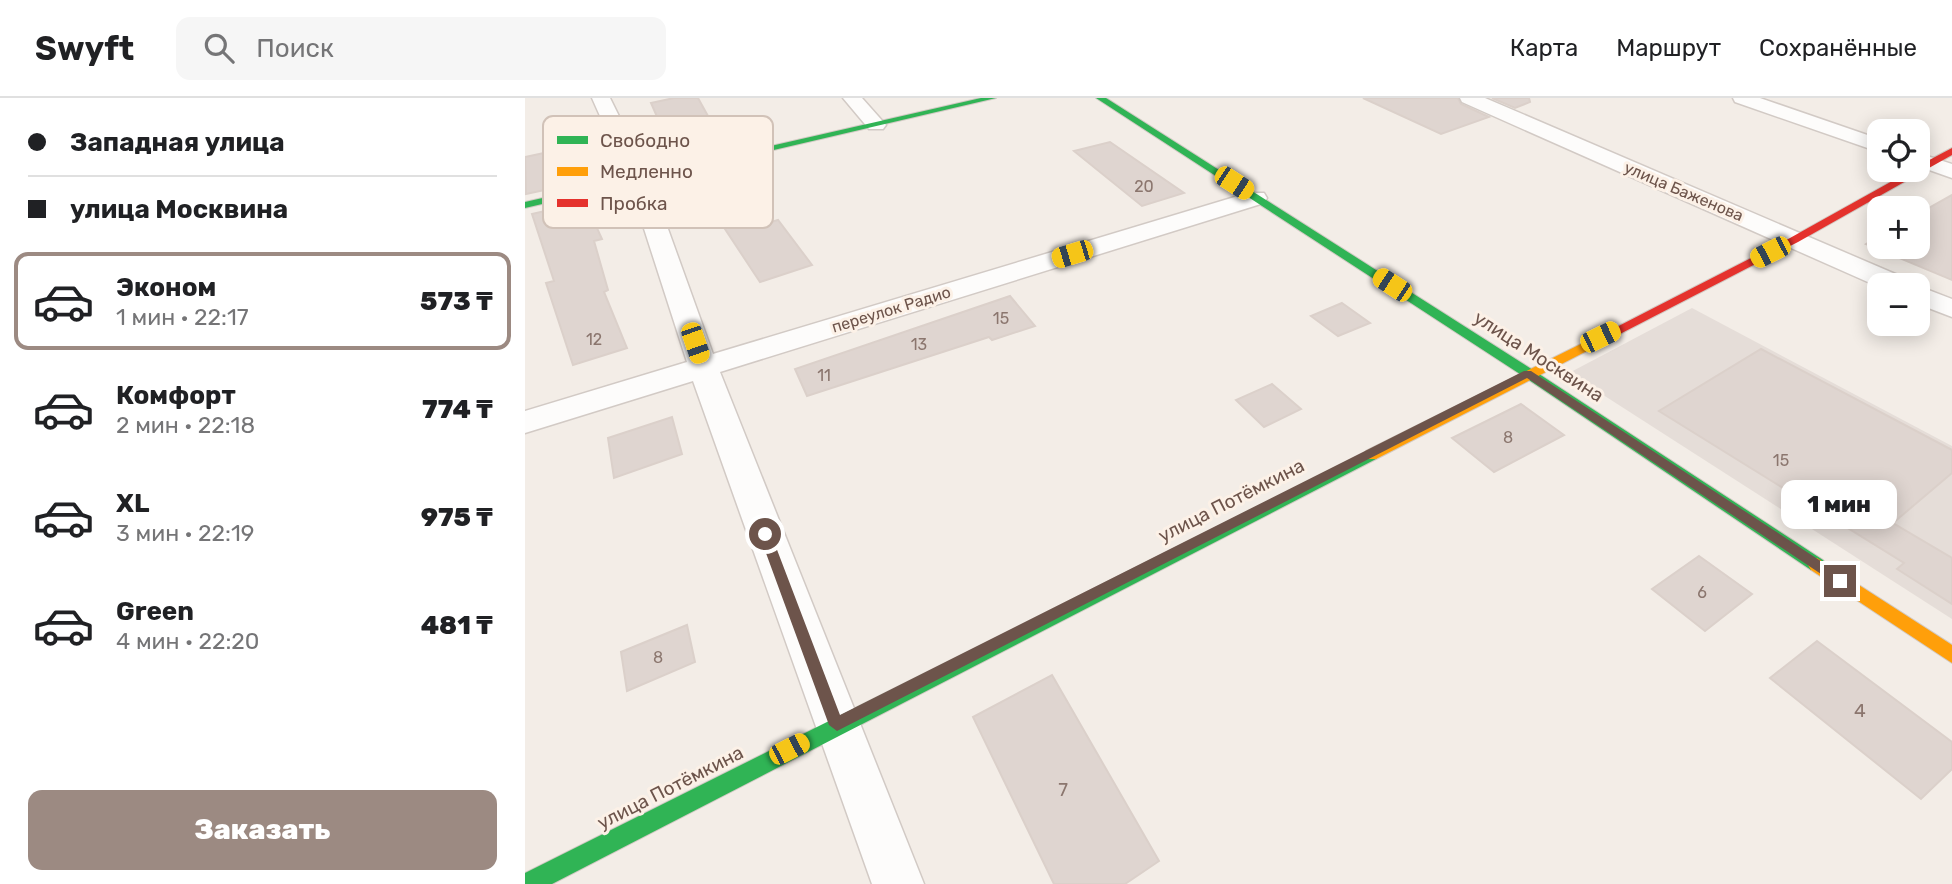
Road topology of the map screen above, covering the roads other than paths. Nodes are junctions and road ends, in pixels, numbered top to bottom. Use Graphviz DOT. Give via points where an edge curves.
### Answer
graph roads {
  1 [pos="601,98"];
  2 [pos="852,98"];
  3 [pos="992,98"];
  4 [pos="1100,98"];
  5 [pos="1469,98"];
  6 [pos="1742,98"];
  7 [pos="609,116"];
  8 [pos="876,125"];
  9 [pos="1867,142"];
  10 [pos="773,148"];
  11 [pos="1952,151"];
  12 [pos="1930,159"];
  13 [pos="1930,163"];
  14 [pos="1952,171"];
  15 [pos="1889,182"];
  16 [pos="1257,198"];
  17 [pos="543,201"];
  18 [pos="525,205"];
  19 [pos="656,228"];
  20 [pos="1794,240"];
  21 [pos="1870,273"];
  22 [pos="1930,299"];
  23 [pos="1952,309"];
  24 [pos="703,367"];
  25 [pos="1528,373"];
  26 [pos="525,422"];
  27 [pos="1952,654"];
  28 [pos="837,725"];
  29 [pos="528,884"];
  30 [pos="898,884"];
  1 -- 7 [label="street"];
  2 -- 8 [label="street"];
  3 -- 8 [label="street"];
  4 -- 16 [label="street, улица Москвина"];
  5 -- 20 [label="street, улица Баженова"];
  6 -- 9 [label="street"];
  8 -- 10 [label="street"];
  11 -- 12 [label="street, улица Потёмкина"];
  13 -- 14 [label="street"];
  15 -- 20 [label="street, улица Потёмкина"];
  16 -- 24 [label="street, переулок Радио"];
  16 -- 25 [label="street, улица Москвина"];
  17 -- 18 [label="street"];
  19 -- 24 [label="street"];
  20 -- 21 [label="street, улица Баженова"];
  20 -- 25 [label="street, улица Потёмкина"];
  22 -- 23 [label="street"];
  24 -- 26 [label="street, переулок Радио"];
  24 -- 28 [label="street"];
  25 -- 27 [label="street, улица Москвина"];
  25 -- 28 [label="street, улица Потёмкина"];
  28 -- 29 [label="street, улица Потёмкина"];
  28 -- 30 [label="street"];
}
